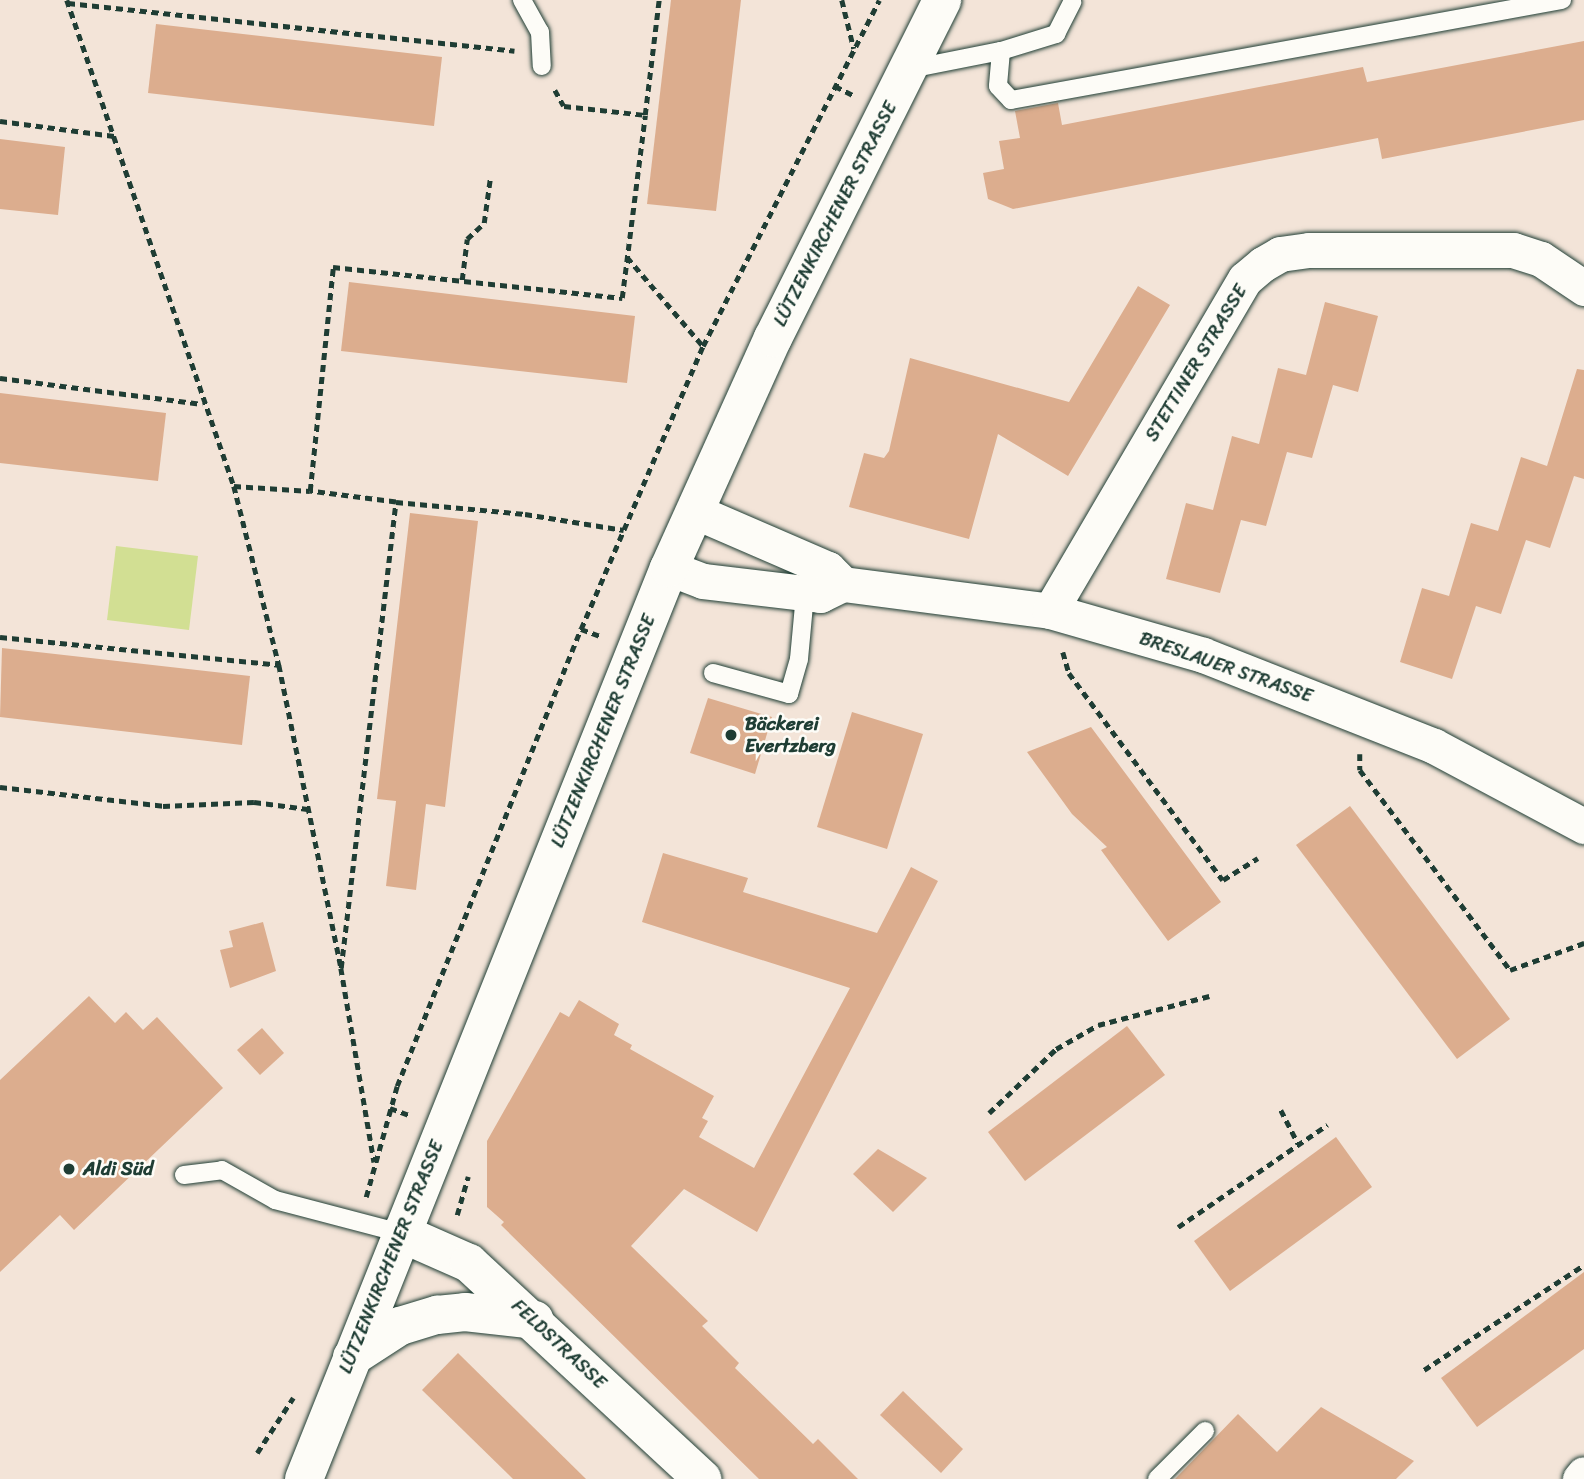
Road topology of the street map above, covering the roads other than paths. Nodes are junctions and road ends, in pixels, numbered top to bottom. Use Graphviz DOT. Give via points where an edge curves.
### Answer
graph roads {
  1 [pos="522,0"];
  2 [pos="942,0"];
  3 [pos="1562,0"];
  4 [pos="1072,2"];
  5 [pos="1001,51"];
  6 [pos="542,60"];
  7 [pos="906,70"];
  8 [pos="1584,288"];
  9 [pos="694,512"];
  10 [pos="669,568"];
  11 [pos="843,584"];
  12 [pos="805,594"];
  13 [pos="1050,611"];
  14 [pos="713,673"];
  15 [pos="1584,826"];
  16 [pos="184,1175"];
  17 [pos="401,1233"];
  18 [pos="535,1320"];
  19 [pos="352,1357"];
  20 [pos="1205,1431"];
  21 [pos="1584,1474"];
  22 [pos="304,1479"];
  23 [pos="702,1479"];
  24 [pos="1157,1479"];
  25 [pos="1580,1479"];
  1 -- 6 [label="lane" via="540,32"];
  2 -- 7 [label="main road, LÜTZENKIRCHENER STRASSE"];
  3 -- 5 [label="lane" via="1011,100 998,86"];
  4 -- 5 [label="lane" via="1056,34"];
  5 -- 7 [label="lane"];
  7 -- 9 [label="main road, LÜTZENKIRCHENER STRASSE" via="773,338"];
  8 -- 13 [label="street, STETTINER STRASSE" via="1541,260 1513,250 1309,250 1280,254 1263,264 1245,279"];
  9 -- 10 [label="main road, LÜTZENKIRCHENER STRASSE"];
  9 -- 11 [label="street, BRESLAUER STRASSE" via="828,569"];
  10 -- 12 [label="street, BRESLAUER STRASSE" via="703,581"];
  10 -- 17 [label="main road, LÜTZENKIRCHENER STRASSE"];
  11 -- 12 [label="street, BRESLAUER STRASSE" via="820,596"];
  11 -- 13 [label="street, BRESLAUER STRASSE"];
  12 -- 14 [label="lane" via="799,659 789,694"];
  13 -- 15 [label="street, BRESLAUER STRASSE" via="1203,655 1360,715 1434,746"];
  16 -- 17 [label="lane" via="222,1170 275,1200"];
  17 -- 18 [label="main road, FELDSTRASSE" via="469,1263"];
  17 -- 19 [label="main road, LÜTZENKIRCHENER STRASSE"];
  18 -- 19 [label="main road" via="465,1312 437,1315 400,1326"];
  18 -- 23 [label="main road, FELDSTRASSE"];
  19 -- 22 [label="main road, LÜTZENKIRCHENER STRASSE"];
  20 -- 24 [label="lane"];
  21 -- 25 [label="street"];
}
